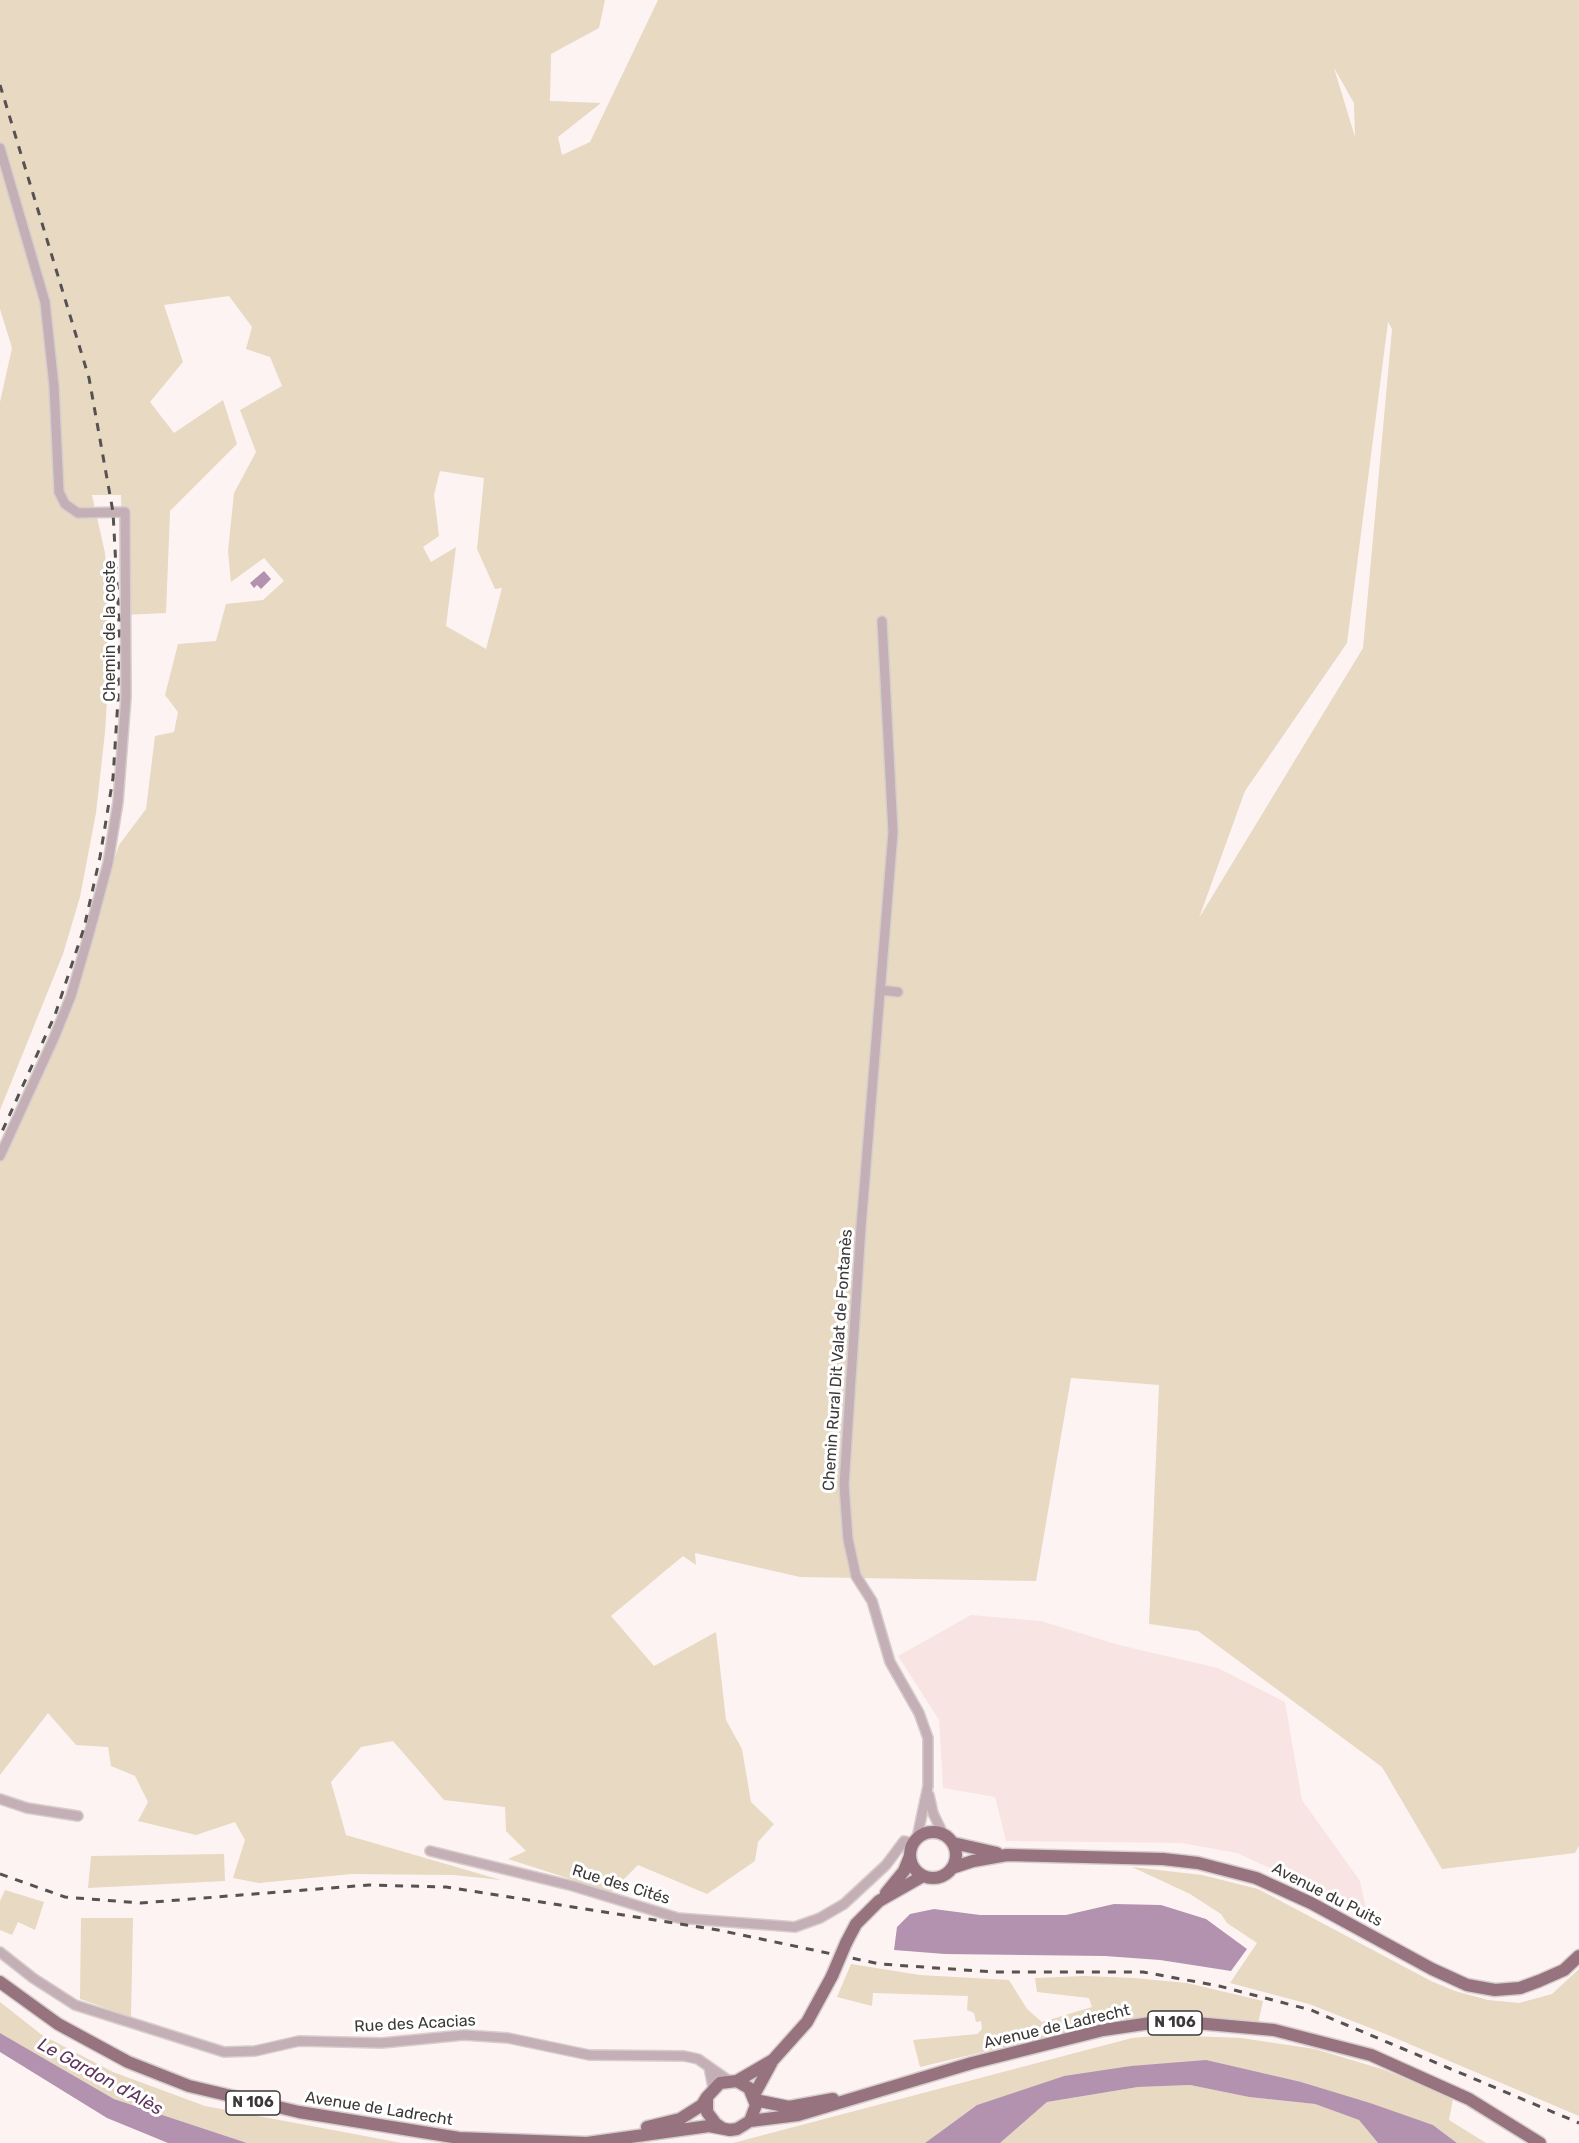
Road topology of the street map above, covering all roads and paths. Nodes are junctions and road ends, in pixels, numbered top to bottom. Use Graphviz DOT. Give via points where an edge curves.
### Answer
graph roads {
  1 [pos="0,148"];
  2 [pos="882,621"];
  3 [pos="880,990"];
  4 [pos="898,992"];
  5 [pos="0,1156"];
  6 [pos="928,1786"];
  7 [pos="0,1800"];
  8 [pos="78,1816"];
  9 [pos="943,1834"];
  10 [pos="953,1843"];
  11 [pos="913,1845"];
  12 [pos="430,1851"];
  13 [pos="1007,1855"];
  14 [pos="952,1868"];
  15 [pos="923,1876"];
  16 [pos="879,1901"];
  17 [pos="0,1952"];
  18 [pos="1579,1956"];
  19 [pos="0,1982"];
  20 [pos="773,2060"];
  21 [pos="709,2067"];
  22 [pos="732,2080"];
  23 [pos="710,2093"];
  24 [pos="754,2097"];
  25 [pos="849,2098"];
  26 [pos="750,2121"];
  27 [pos="722,2128"];
  28 [pos="532,2142"];
  29 [pos="1540,2143"];
  1 -- 5 [label="street, Chemin de la coste" via="45,302 59,492 65,504 78,513 124,512 126,697 115,822 92,924 71,996"];
  2 -- 3 [label="street, Chemin Rural Dit Valat de Fontanès" via="894,815"];
  3 -- 4 [label="street"];
  3 -- 6 [label="street, Chemin Rural Dit Valat de Fontanès" via="846,1431 845,1511 856,1576 872,1601 890,1662 920,1713 928,1738"];
  6 -- 9 [label="street, Chemin Rural Dit Valat de Fontanès" via="933,1813"];
  6 -- 11 [label="street, Chemin Rural Dit Valat de Fontanès"];
  7 -- 8 [label="street"];
  9 -- 10 [label="main road"];
  9 -- 11 [label="main road" via="932,1832"];
  10 -- 13 [label="main road, Avenue du Puits"];
  10 -- 14 [label="main road" via="956,1856"];
  11 -- 12 [label="street, Rue des Cités" via="904,1840 886,1865 844,1904 806,1924 782,1927 678,1918 573,1886"];
  11 -- 15 [label="main road" via="913,1865"];
  11 -- 16 [label="main road" via="904,1871"];
  13 -- 14 [label="main road, Avenue du Puits"];
  13 -- 18 [label="main road, Avenue du Puits" via="1163,1859 1198,1863 1256,1878 1311,1903 1432,1969 1467,1984 1495,1990 1520,1988 1539,1981 1564,1970"];
  14 -- 15 [label="main road" via="939,1876"];
  15 -- 16 [label="main road"];
  16 -- 20 [label="main road, bridge" via="856,1924 807,2022"];
  17 -- 21 [label="street, Rue des Acacias" via="75,2005 224,2052 255,2051 299,2041 371,2043 464,2035 508,2038 589,2055 684,2056"];
  19 -- 28 [label="main road, Avenue de Ladrecht / N 106" via="83,2040 189,2086 343,2120 459,2138"];
  20 -- 22 [label="main road"];
  20 -- 24 [label="main road"];
  21 -- 22 [label="street, Rue des Acacias"];
  21 -- 23 [label="street"];
  22 -- 23 [label="main road"];
  22 -- 24 [label="main road" via="749,2088"];
  23 -- 27 [label="main road" via="707,2112"];
  23 -- 28 [label="main road, Avenue de Ladrecht / N 106" via="702,2105 680,2119 590,2137"];
  24 -- 25 [label="main road, Avenue de Ladrecht / N 106" via="789,2107"];
  24 -- 26 [label="main road" via="755,2111"];
  25 -- 26 [label="main road, Avenue de Ladrecht / N 106" via="798,2115"];
  25 -- 29 [label="main road, Avenue de Ladrecht / N 106" via="1103,2030 1151,2023 1243,2026 1371,2055 1469,2099"];
  26 -- 27 [label="main road" via="737,2129"];
  27 -- 28 [label="main road, Avenue de Ladrecht / N 106" via="690,2127 587,2143"];
}
